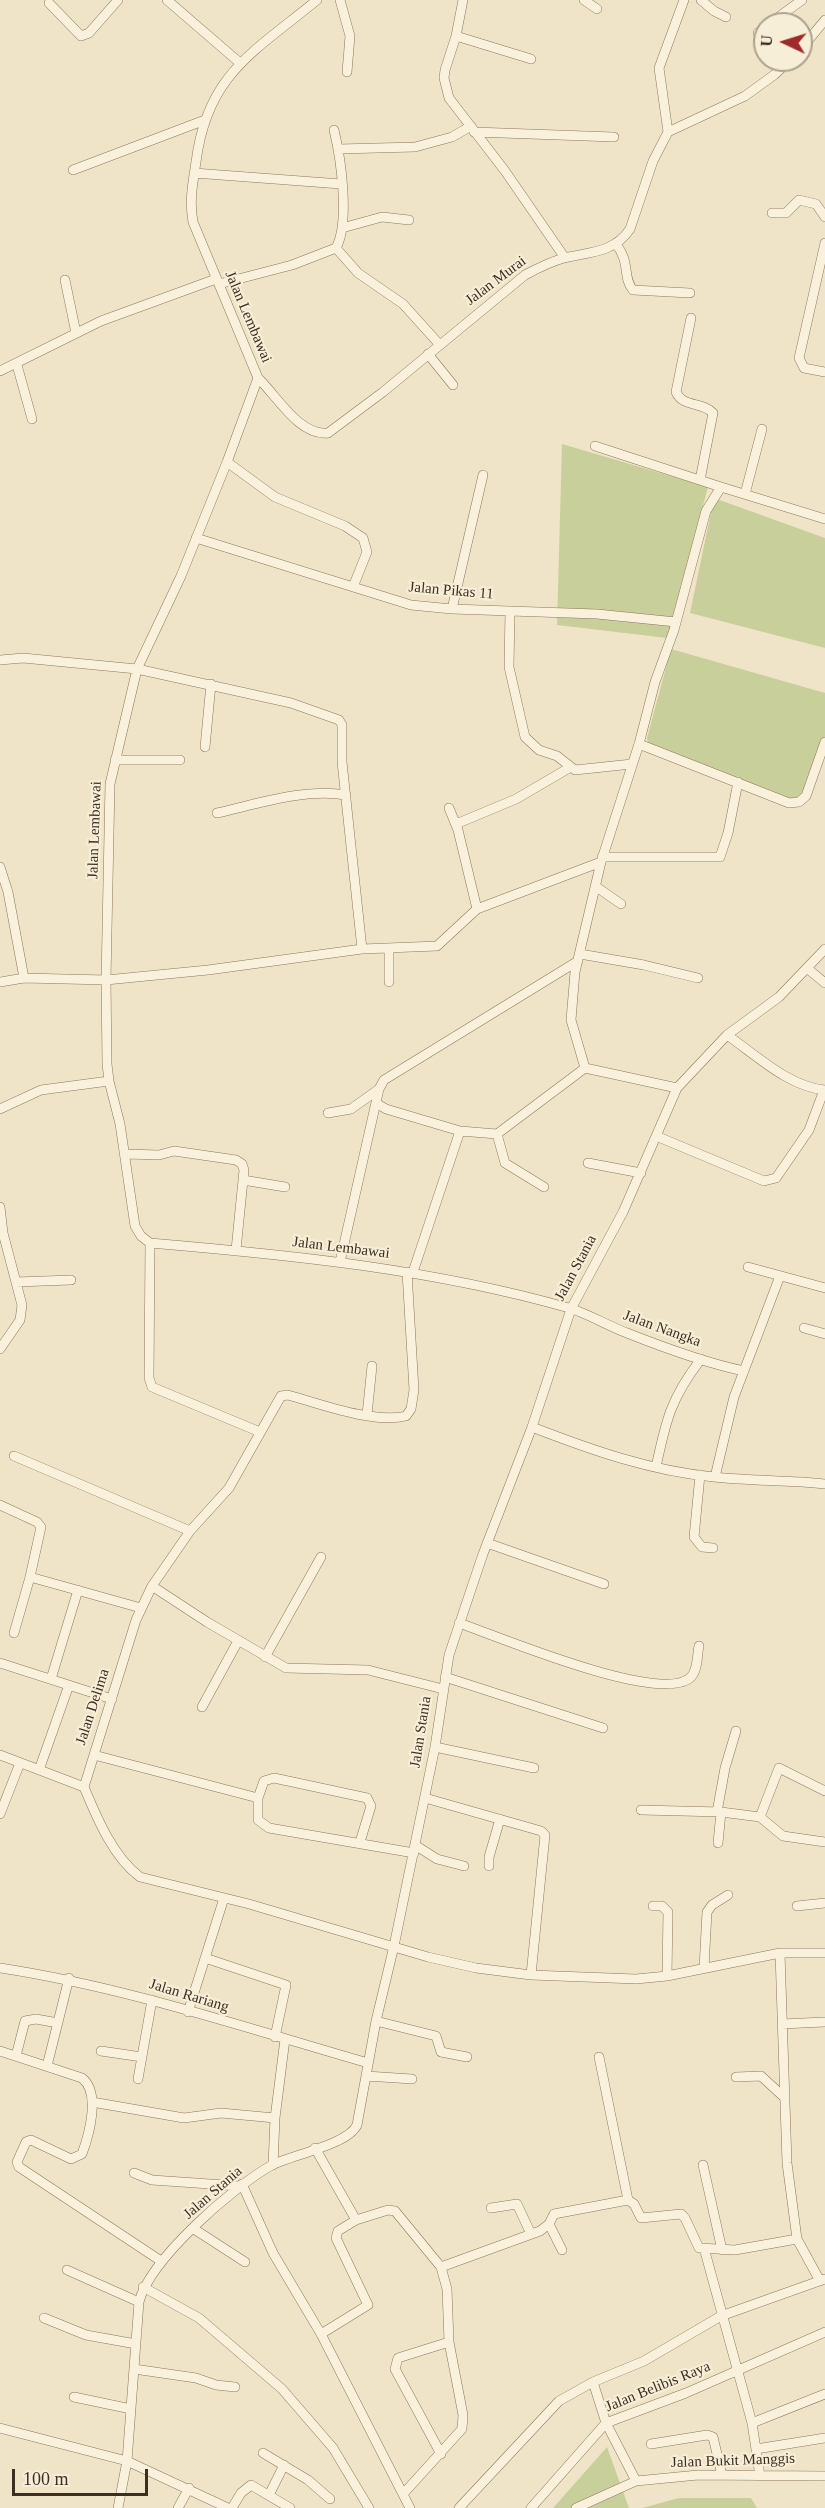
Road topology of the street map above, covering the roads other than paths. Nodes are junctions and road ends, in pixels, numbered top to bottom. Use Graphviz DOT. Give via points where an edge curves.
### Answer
graph roads {
  1 [pos="118,0"];
  2 [pos="167,0"];
  3 [pos="317,0"];
  4 [pos="340,0"];
  5 [pos="463,0"];
  6 [pos="584,0"];
  7 [pos="684,0"];
  8 [pos="701,0"];
  9 [pos="801,0"];
  10 [pos="49,3"];
  11 [pos="597,9"];
  12 [pos="785,12"];
  13 [pos="726,17"];
  14 [pos="825,21"];
  15 [pos="813,35"];
  16 [pos="456,36"];
  17 [pos="531,59"];
  18 [pos="240,63"];
  19 [pos="347,72"];
  20 [pos="777,72"];
  21 [pos="205,120"];
  22 [pos="472,129"];
  23 [pos="334,130"];
  24 [pos="668,132"];
  25 [pos="614,137"];
  26 [pos="339,149"];
  27 [pos="73,170"];
  28 [pos="194,173"];
  29 [pos="341,184"];
  30 [pos="772,213"];
  31 [pos="825,217"];
  32 [pos="409,220"];
  33 [pos="342,228"];
  34 [pos="825,243"];
  35 [pos="616,244"];
  36 [pos="336,248"];
  37 [pos="565,258"];
  38 [pos="65,280"];
  39 [pos="217,281"];
  40 [pos="690,293"];
  41 [pos="690,318"];
  42 [pos="76,333"];
  43 [pos="440,345"];
  44 [pos="428,354"];
  45 [pos="17,365"];
  46 [pos="0,371"];
  47 [pos="825,372"];
  48 [pos="258,378"];
  49 [pos="453,385"];
  50 [pos="32,419"];
  51 [pos="762,429"];
  52 [pos="595,446"];
  53 [pos="227,462"];
  54 [pos="483,475"];
  55 [pos="700,480"];
  56 [pos="721,487"];
  57 [pos="745,494"];
  58 [pos="825,519"];
  59 [pos="196,538"];
  60 [pos="353,587"];
  61 [pos="452,609"];
  62 [pos="510,611"];
  63 [pos="676,622"];
  64 [pos="0,660"];
  65 [pos="137,669"];
  66 [pos="212,684"];
  67 [pos="825,742"];
  68 [pos="639,744"];
  69 [pos="205,747"];
  70 [pos="115,760"];
  71 [pos="180,760"];
  72 [pos="632,764"];
  73 [pos="569,768"];
  74 [pos="738,782"];
  75 [pos="346,795"];
  76 [pos="448,808"];
  77 [pos="217,813"];
  78 [pos="456,824"];
  79 [pos="602,859"];
  80 [pos="0,867"];
  81 [pos="596,886"];
  82 [pos="621,904"];
  83 [pos="477,909"];
  84 [pos="362,949"];
  85 [pos="389,949"];
  86 [pos="825,949"];
  87 [pos="578,957"];
  88 [pos="808,969"];
  89 [pos="24,978"];
  90 [pos="699,978"];
  91 [pos="106,980"];
  92 [pos="0,982"];
  93 [pos="389,982"];
  94 [pos="825,983"];
  95 [pos="727,1035"];
  96 [pos="585,1068"];
  97 [pos="109,1081"];
  98 [pos="677,1088"];
  99 [pos="379,1089"];
  100 [pos="825,1090"];
  101 [pos="376,1103"];
  102 [pos="0,1109"];
  103 [pos="328,1113"];
  104 [pos="459,1131"];
  105 [pos="497,1134"];
  106 [pos="656,1136"];
  107 [pos="126,1154"];
  108 [pos="588,1163"];
  109 [pos="641,1173"];
  110 [pos="243,1180"];
  111 [pos="544,1186"];
  112 [pos="285,1187"];
  113 [pos="0,1207"];
  114 [pos="1,1234"];
  115 [pos="150,1243"];
  116 [pos="236,1250"];
  117 [pos="340,1262"];
  118 [pos="748,1267"];
  119 [pos="410,1272"];
  120 [pos="780,1276"];
  121 [pos="71,1280"];
  122 [pos="16,1282"];
  123 [pos="825,1288"];
  124 [pos="571,1309"];
  125 [pos="804,1328"];
  126 [pos="825,1334"];
  127 [pos="0,1349"];
  128 [pos="701,1359"];
  129 [pos="372,1366"];
  130 [pos="744,1371"];
  131 [pos="367,1415"];
  132 [pos="532,1427"];
  133 [pos="260,1432"];
  134 [pos="14,1456"];
  135 [pos="656,1467"];
  136 [pos="700,1475"];
  137 [pos="715,1477"];
  138 [pos="825,1484"];
  139 [pos="0,1505"];
  140 [pos="190,1531"];
  141 [pos="487,1543"];
  142 [pos="713,1548"];
  143 [pos="321,1557"];
  144 [pos="30,1577"];
  145 [pos="604,1584"];
  146 [pos="152,1586"];
  147 [pos="78,1590"];
  148 [pos="141,1608"];
  149 [pos="459,1623"];
  150 [pos="14,1633"];
  151 [pos="238,1641"];
  152 [pos="699,1646"];
  153 [pos="266,1657"];
  154 [pos="0,1664"];
  155 [pos="445,1677"];
  156 [pos="51,1679"];
  157 [pos="69,1685"];
  158 [pos="443,1689"];
  159 [pos="112,1699"];
  160 [pos="202,1707"];
  161 [pos="603,1728"];
  162 [pos="735,1731"];
  163 [pos="435,1747"];
  164 [pos="0,1755"];
  165 [pos="93,1755"];
  166 [pos="20,1763"];
  167 [pos="534,1768"];
  168 [pos="39,1770"];
  169 [pos="84,1787"];
  170 [pos="825,1791"];
  171 [pos="258,1798"];
  172 [pos="425,1798"];
  173 [pos="641,1810"];
  174 [pos="719,1812"];
  175 [pos="0,1814"];
  176 [pos="760,1817"];
  177 [pos="500,1819"];
  178 [pos="360,1842"];
  179 [pos="825,1842"];
  180 [pos="718,1843"];
  181 [pos="414,1849"];
  182 [pos="464,1866"];
  183 [pos="489,1866"];
  184 [pos="728,1895"];
  185 [pos="224,1898"];
  186 [pos="825,1903"];
  187 [pos="653,1906"];
  188 [pos="797,1906"];
  189 [pos="394,1946"];
  190 [pos="780,1953"];
  191 [pos="825,1953"];
  192 [pos="205,1958"];
  193 [pos="0,1968"];
  194 [pos="704,1968"];
  195 [pos="531,1975"];
  196 [pos="666,1976"];
  197 [pos="69,1978"];
  198 [pos="152,2000"];
  199 [pos="189,2012"];
  200 [pos="376,2021"];
  201 [pos="824,2022"];
  202 [pos="58,2023"];
  203 [pos="782,2024"];
  204 [pos="275,2037"];
  205 [pos="285,2039"];
  206 [pos="0,2050"];
  207 [pos="101,2051"];
  208 [pos="16,2056"];
  209 [pos="142,2056"];
  210 [pos="467,2057"];
  211 [pos="599,2057"];
  212 [pos="368,2063"];
  213 [pos="47,2066"];
  214 [pos="366,2076"];
  215 [pos="736,2077"];
  216 [pos="138,2079"];
  217 [pos="412,2079"];
  218 [pos="785,2098"];
  219 [pos="92,2102"];
  220 [pos="275,2118"];
  221 [pos="315,2148"];
  222 [pos="273,2165"];
  223 [pos="703,2165"];
  224 [pos="134,2173"];
  225 [pos="240,2185"];
  226 [pos="628,2200"];
  227 [pos="491,2208"];
  228 [pos="356,2220"];
  229 [pos="549,2224"];
  230 [pos="194,2229"];
  231 [pos="531,2235"];
  232 [pos="797,2239"];
  233 [pos="704,2248"];
  234 [pos="562,2250"];
  235 [pos="722,2250"];
  236 [pos="161,2261"];
  237 [pos="245,2262"];
  238 [pos="441,2267"];
  239 [pos="67,2270"];
  240 [pos="823,2280"];
  241 [pos="143,2287"];
  242 [pos="139,2302"];
  243 [pos="721,2316"];
  244 [pos="44,2318"];
  245 [pos="825,2332"];
  246 [pos="321,2334"];
  247 [pos="449,2342"];
  248 [pos="136,2344"];
  249 [pos="134,2369"];
  250 [pos="738,2370"];
  251 [pos="593,2382"];
  252 [pos="234,2387"];
  253 [pos="825,2394"];
  254 [pos="74,2397"];
  255 [pos="131,2409"];
  256 [pos="606,2423"];
  257 [pos="752,2423"];
  258 [pos="0,2428"];
  259 [pos="825,2438"];
  260 [pos="651,2444"];
  261 [pos="756,2449"];
  262 [pos="263,2453"];
  263 [pos="441,2454"];
  264 [pos="127,2462"];
  265 [pos="284,2465"];
  266 [pos="722,2475"];
  267 [pos="825,2475"];
  268 [pos="760,2476"];
  269 [pos="636,2481"];
  270 [pos="189,2488"];
  271 [pos="404,2493"];
  272 [pos="269,2495"];
  273 [pos="330,2499"];
  274 [pos="118,2508"];
  275 [pos="178,2508"];
  276 [pos="230,2508"];
  277 [pos="290,2508"];
  278 [pos="369,2508"];
  279 [pos="410,2508"];
  280 [pos="459,2508"];
  281 [pos="531,2508"];
  282 [pos="576,2508"];
  1 -- 10 [label="street" via="90,33 81,36"];
  2 -- 18 [label="street"];
  3 -- 18 [label="street, Jalan Lembawai"];
  4 -- 19 [label="street" via="350,36"];
  5 -- 16 [label="street"];
  6 -- 11 [label="street"];
  7 -- 24 [label="street" via="658,68"];
  8 -- 13 [label="street"];
  9 -- 12 [label="street"];
  14 -- 15 [label="street"];
  16 -- 17 [label="street"];
  16 -- 22 [label="street" via="445,70 446,88"];
  18 -- 21 [label="street, Jalan Lembawai" via="217,92"];
  20 -- 24 [label="street" via="745,96"];
  21 -- 27 [label="street"];
  21 -- 28 [label="street, Jalan Lembawai"];
  22 -- 25 [label="street"];
  22 -- 26 [label="street" via="419,147"];
  22 -- 37 [label="street"];
  23 -- 26 [label="street"];
  24 -- 35 [label="street" via="653,161 630,229"];
  26 -- 29 [label="street"];
  28 -- 29 [label="street"];
  28 -- 39 [label="street, Jalan Lembawai" via="193,222"];
  29 -- 33 [label="street"];
  30 -- 31 [label="street" via="786,213 800,200 816,204"];
  32 -- 33 [label="street" via="382,217"];
  33 -- 36 [label="street"];
  34 -- 47 [label="street" via="799,358 804,369"];
  35 -- 37 [label="street, Jalan Murai" via="599,252"];
  35 -- 40 [label="street" via="624,255 633,290"];
  36 -- 39 [label="street" via="292,265"];
  36 -- 43 [label="street" via="358,273 403,304"];
  37 -- 43 [label="street, Jalan Murai" via="525,275"];
  38 -- 42 [label="street"];
  39 -- 42 [label="street"];
  39 -- 48 [label="street, Jalan Lembawai"];
  41 -- 55 [label="street" via="676,392 685,402 706,407 713,413"];
  42 -- 45 [label="street"];
  43 -- 44 [label="street, Jalan Murai"];
  44 -- 48 [label="street, Jalan Murai" via="328,432 311,431"];
  44 -- 49 [label="street"];
  45 -- 46 [label="street"];
  45 -- 50 [label="street"];
  48 -- 53 [label="street, Jalan Lembawai"];
  51 -- 57 [label="street"];
  52 -- 55 [label="street"];
  53 -- 59 [label="street, Jalan Lembawai"];
  53 -- 60 [label="street" via="275,497 345,526 363,538 367,552"];
  54 -- 61 [label="street"];
  55 -- 56 [label="street"];
  56 -- 57 [label="street"];
  56 -- 63 [label="street" via="706,511"];
  57 -- 58 [label="street"];
  59 -- 60 [label="street, Jalan Pikas 11"];
  59 -- 65 [label="street, Jalan Lembawai"];
  60 -- 61 [label="street, Jalan Pikas 11" via="411,605"];
  61 -- 62 [label="street, Jalan Pikas 11"];
  62 -- 63 [label="street, Jalan Pikas 11"];
  62 -- 73 [label="street" via="509,667 525,737 531,745 557,756"];
  63 -- 68 [label="street" via="654,682"];
  64 -- 65 [label="street" via="23,658"];
  65 -- 66 [label="street"];
  65 -- 70 [label="street, Jalan Lembawai"];
  66 -- 69 [label="street"];
  66 -- 75 [label="street" via="291,703 339,720"];
  67 -- 74 [label="street" via="810,786 800,802 789,803"];
  68 -- 72 [label="street"];
  68 -- 74 [label="street"];
  70 -- 71 [label="street"];
  70 -- 91 [label="street, Jalan Lembawai" via="108,806"];
  72 -- 73 [label="street"];
  72 -- 79 [label="street"];
  73 -- 78 [label="street" via="516,799"];
  74 -- 79 [label="street" via="720,857"];
  75 -- 77 [label="street" via="296,797"];
  75 -- 84 [label="street"];
  76 -- 78 [label="street"];
  78 -- 83 [label="street"];
  79 -- 81 [label="street"];
  79 -- 83 [label="street"];
  80 -- 89 [label="street"];
  81 -- 82 [label="street"];
  81 -- 87 [label="street"];
  83 -- 85 [label="street" via="437,946"];
  84 -- 85 [label="street"];
  84 -- 91 [label="street"];
  85 -- 93 [label="street"];
  86 -- 88 [label="street, Jalan Stania"];
  87 -- 90 [label="street" via="644,965"];
  87 -- 96 [label="street" via="571,1020"];
  87 -- 99 [label="street" via="432,1048 384,1080"];
  88 -- 94 [label="street"];
  88 -- 95 [label="street, Jalan Stania" via="779,997"];
  89 -- 91 [label="street"];
  89 -- 92 [label="street"];
  91 -- 97 [label="street, Jalan Lembawai"];
  95 -- 98 [label="street, Jalan Stania"];
  95 -- 100 [label="street" via="792,1079"];
  96 -- 98 [label="street"];
  96 -- 105 [label="street"];
  97 -- 102 [label="street" via="40,1090"];
  97 -- 107 [label="street, Jalan Lembawai"];
  98 -- 106 [label="street, Jalan Stania"];
  99 -- 101 [label="street"];
  99 -- 103 [label="street" via="351,1109"];
  100 -- 106 [label="street" via="809,1130 771,1181"];
  101 -- 104 [label="street"];
  101 -- 117 [label="street"];
  104 -- 105 [label="street"];
  104 -- 119 [label="street"];
  105 -- 111 [label="street" via="505,1163"];
  106 -- 109 [label="street, Jalan Stania"];
  107 -- 110 [label="street" via="159,1155 174,1150 236,1160 242,1164"];
  107 -- 115 [label="street, Jalan Lembawai" via="135,1226"];
  108 -- 109 [label="street"];
  109 -- 124 [label="street, Jalan Stania"];
  110 -- 112 [label="street"];
  110 -- 116 [label="street"];
  113 -- 114 [label="street"];
  114 -- 122 [label="street"];
  115 -- 116 [label="street, Jalan Lembawai"];
  115 -- 133 [label="street" via="152,1387"];
  116 -- 117 [label="street, Jalan Lembawai"];
  117 -- 119 [label="street, Jalan Lembawai"];
  118 -- 120 [label="street"];
  119 -- 124 [label="street, Jalan Lembawai" via="491,1287"];
  119 -- 131 [label="street" via="414,1390 411,1409 399,1418"];
  120 -- 123 [label="street"];
  120 -- 130 [label="street"];
  121 -- 122 [label="street"];
  122 -- 127 [label="street" via="22,1305 20,1320"];
  124 -- 128 [label="street, Jalan Nangka"];
  124 -- 132 [label="street, Jalan Stania"];
  125 -- 126 [label="street"];
  128 -- 130 [label="street, Jalan Nangka"];
  128 -- 135 [label="street" via="674,1398"];
  129 -- 131 [label="street"];
  130 -- 137 [label="street"];
  131 -- 133 [label="street, Jalan Delima" via="281,1396"];
  132 -- 135 [label="street" via="587,1449"];
  132 -- 141 [label="street, Jalan Stania"];
  133 -- 140 [label="street, Jalan Delima" via="229,1488"];
  134 -- 140 [label="street"];
  135 -- 136 [label="street"];
  136 -- 137 [label="street"];
  136 -- 142 [label="street" via="694,1537 702,1547"];
  137 -- 138 [label="street"];
  139 -- 144 [label="street" via="41,1527"];
  140 -- 146 [label="street, Jalan Delima"];
  141 -- 145 [label="street"];
  141 -- 149 [label="street, Jalan Stania"];
  143 -- 153 [label="street"];
  144 -- 147 [label="street"];
  144 -- 150 [label="street"];
  146 -- 148 [label="street, Jalan Delima"];
  146 -- 151 [label="street"];
  147 -- 148 [label="street"];
  147 -- 156 [label="street"];
  148 -- 159 [label="street, Jalan Delima"];
  149 -- 152 [label="street" via="609,1676 649,1684 690,1679"];
  149 -- 155 [label="street, Jalan Stania"];
  151 -- 153 [label="street"];
  151 -- 160 [label="street"];
  153 -- 158 [label="street" via="286,1668 368,1670"];
  154 -- 156 [label="street"];
  155 -- 158 [label="street, Jalan Stania"];
  155 -- 161 [label="street"];
  156 -- 157 [label="street"];
  157 -- 159 [label="street"];
  157 -- 168 [label="street"];
  158 -- 163 [label="street, Jalan Stania"];
  159 -- 165 [label="street, Jalan Delima"];
  162 -- 174 [label="street"];
  163 -- 167 [label="street"];
  163 -- 172 [label="street, Jalan Stania"];
  164 -- 166 [label="street"];
  165 -- 169 [label="street, Jalan Delima"];
  165 -- 171 [label="street"];
  166 -- 168 [label="street"];
  166 -- 175 [label="street"];
  168 -- 169 [label="street"];
  169 -- 185 [label="street" via="127,1867 140,1877"];
  170 -- 176 [label="street" via="779,1768"];
  171 -- 178 [label="street" via="258,1820 269,1828"];
  171 -- 178 [label="street" via="264,1781 274,1778 368,1798 371,1806"];
  172 -- 177 [label="street"];
  172 -- 181 [label="street, Jalan Stania"];
  173 -- 174 [label="street"];
  174 -- 176 [label="street"];
  174 -- 180 [label="street"];
  176 -- 179 [label="street" via="783,1836"];
  177 -- 183 [label="street"];
  177 -- 195 [label="street" via="545,1835"];
  178 -- 181 [label="street"];
  181 -- 182 [label="street"];
  181 -- 189 [label="street, Jalan Stania"];
  184 -- 194 [label="street" via="707,1912"];
  185 -- 189 [label="street"];
  185 -- 192 [label="street"];
  186 -- 188 [label="street"];
  187 -- 196 [label="street" via="662,1906 668,1912"];
  189 -- 195 [label="street" via="476,1968"];
  189 -- 200 [label="street, Jalan Stania"];
  190 -- 191 [label="street"];
  190 -- 194 [label="street"];
  190 -- 203 [label="street"];
  192 -- 199 [label="street"];
  192 -- 204 [label="street" via="286,1984"];
  193 -- 197 [label="street, Jalan Rariang"];
  194 -- 196 [label="street"];
  195 -- 196 [label="street" via="636,1979"];
  197 -- 198 [label="street, Jalan Rariang"];
  197 -- 202 [label="street"];
  198 -- 199 [label="street, Jalan Rariang"];
  198 -- 209 [label="street"];
  199 -- 204 [label="street, Jalan Rariang"];
  200 -- 210 [label="street" via="436,2036 441,2052"];
  200 -- 212 [label="street, Jalan Stania"];
  201 -- 203 [label="street"];
  202 -- 208 [label="street" via="25,2020"];
  202 -- 213 [label="street"];
  203 -- 218 [label="street"];
  204 -- 205 [label="street, Jalan Rariang"];
  205 -- 212 [label="street, Jalan Rariang"];
  205 -- 220 [label="street"];
  206 -- 208 [label="street"];
  207 -- 209 [label="street"];
  208 -- 213 [label="street"];
  209 -- 216 [label="street"];
  211 -- 226 [label="street"];
  212 -- 214 [label="street, Jalan Stania"];
  213 -- 219 [label="street" via="88,2082"];
  214 -- 217 [label="street"];
  214 -- 221 [label="street, Jalan Stania" via="355,2129 348,2136"];
  215 -- 218 [label="street" via="761,2076"];
  218 -- 232 [label="street" via="787,2163"];
  219 -- 220 [label="street" via="184,2118 221,2113"];
  219 -- 236 [label="street" via="82,2154 71,2159 31,2140 26,2142 17,2162 19,2167"];
  220 -- 222 [label="street"];
  221 -- 222 [label="street, Jalan Stania"];
  221 -- 228 [label="street"];
  222 -- 225 [label="street, Jalan Stania"];
  223 -- 235 [label="street"];
  224 -- 225 [label="street" via="152,2180"];
  225 -- 230 [label="street, Jalan Stania"];
  225 -- 246 [label="street" via="273,2253"];
  226 -- 229 [label="street" via="554,2214"];
  226 -- 233 [label="street" via="641,2218 681,2214 695,2244"];
  227 -- 231 [label="street" via="517,2204"];
  228 -- 238 [label="street" via="395,2211"];
  228 -- 246 [label="street" via="338,2231 336,2238 368,2305"];
  229 -- 231 [label="street"];
  229 -- 234 [label="street"];
  230 -- 236 [label="street, Jalan Stania"];
  230 -- 237 [label="street"];
  231 -- 238 [label="street"];
  232 -- 235 [label="street"];
  232 -- 240 [label="street"];
  233 -- 235 [label="street"];
  233 -- 243 [label="street"];
  236 -- 241 [label="street, Jalan Stania"];
  238 -- 247 [label="street" via="447,2289"];
  239 -- 242 [label="street"];
  240 -- 243 [label="street"];
  241 -- 242 [label="street, Jalan Stania"];
  241 -- 278 [label="street" via="199,2318 282,2389 333,2448"];
  242 -- 248 [label="street, Jalan Stania"];
  243 -- 250 [label="street"];
  243 -- 251 [label="street" via="644,2361"];
  244 -- 248 [label="street" via="86,2335"];
  245 -- 250 [label="street, Jalan Belibis Raya"];
  246 -- 271 [label="street"];
  247 -- 263 [label="street" via="464,2415 462,2429"];
  247 -- 263 [label="street" via="398,2358 395,2364"];
  248 -- 249 [label="street, Jalan Stania"];
  249 -- 252 [label="street"];
  249 -- 255 [label="street, Jalan Stania"];
  250 -- 256 [label="street, Jalan Belibis Raya"];
  250 -- 257 [label="street"];
  251 -- 256 [label="street"];
  251 -- 280 [label="street" via="559,2401"];
  253 -- 257 [label="street"];
  254 -- 255 [label="street"];
  255 -- 264 [label="street, Jalan Stania"];
  256 -- 269 [label="street"];
  256 -- 281 [label="street, Jalan Belibis Raya"];
  257 -- 261 [label="street"];
  258 -- 264 [label="street"];
  259 -- 261 [label="street"];
  260 -- 266 [label="street" via="713,2437"];
  261 -- 268 [label="street"];
  262 -- 265 [label="street"];
  263 -- 271 [label="street"];
  264 -- 270 [label="street"];
  264 -- 274 [label="street, Jalan Stania"];
  265 -- 272 [label="street"];
  265 -- 273 [label="street"];
  266 -- 268 [label="street, Jalan Bukit Manggis"];
  266 -- 269 [label="street, Jalan Bukit Manggis"];
  267 -- 268 [label="street, Jalan Bukit Manggis"];
  269 -- 282 [label="street, Jalan Bukit Manggis"];
  270 -- 275 [label="street"];
  270 -- 276 [label="street"];
  271 -- 279 [label="street"];
  272 -- 276 [label="street" via="248,2485"];
  272 -- 277 [label="street"];
}
